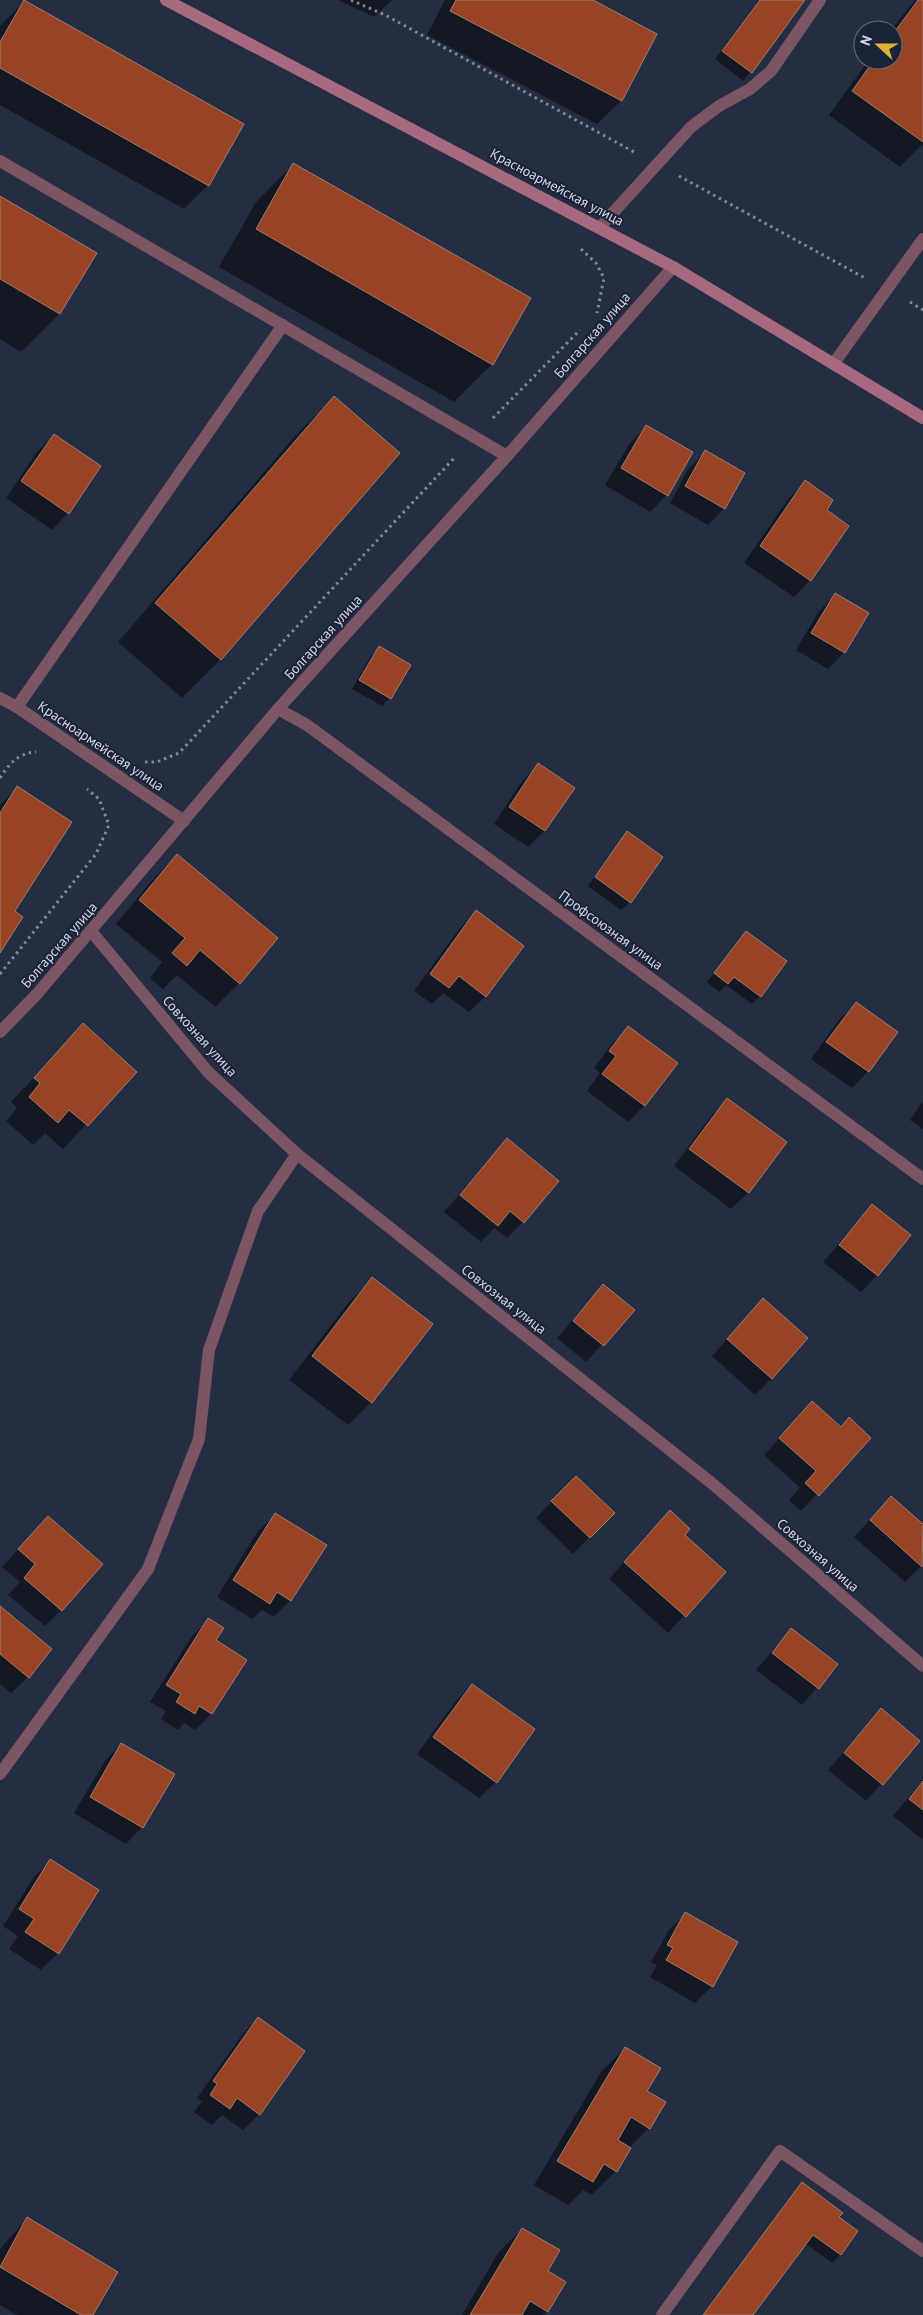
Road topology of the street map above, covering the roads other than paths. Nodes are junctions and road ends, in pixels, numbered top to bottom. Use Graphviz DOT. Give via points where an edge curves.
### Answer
graph roads {
  1 [pos="166,0"];
  2 [pos="820,0"];
  3 [pos="0,161"];
  4 [pos="600,227"];
  5 [pos="923,239"];
  6 [pos="672,267"];
  7 [pos="283,325"];
  8 [pos="834,363"];
  9 [pos="923,418"];
  10 [pos="507,456"];
  11 [pos="0,698"];
  12 [pos="17,707"];
  13 [pos="278,709"];
  14 [pos="184,821"];
  15 [pos="91,931"];
  16 [pos="0,1032"];
  17 [pos="297,1154"];
  18 [pos="923,1179"];
  19 [pos="923,1666"];
  20 [pos="0,1774"];
  21 [pos="923,2251"];
  22 [pos="662,2315"];
  1 -- 4 [label="main road, Красноармейская улица"];
  2 -- 4 [label="street" via="771,71 750,89 691,126"];
  3 -- 7 [label="street"];
  4 -- 6 [label="main road, Красноармейская улица"];
  5 -- 8 [label="street"];
  6 -- 8 [label="main road, Красноармейская улица"];
  6 -- 10 [label="street, Болгарская улица"];
  7 -- 10 [label="street"];
  7 -- 12 [label="street"];
  8 -- 9 [label="main road, Красноармейская улица"];
  10 -- 13 [label="street, Болгарская улица"];
  11 -- 12 [label="street, Красноармейская улица"];
  12 -- 14 [label="street, Красноармейская улица"];
  13 -- 14 [label="street, Болгарская улица"];
  13 -- 18 [label="street, Профсоюзная улица" via="307,725"];
  14 -- 15 [label="street, Болгарская улица"];
  15 -- 16 [label="street, Болгарская улица"];
  15 -- 17 [label="street, Совхозная улица" via="208,1072"];
  17 -- 19 [label="street, Совхозная улица" via="714,1485"];
  17 -- 20 [label="street" via="258,1211 209,1350 199,1439 148,1569"];
  21 -- 22 [label="street" via="780,2151"];
}
